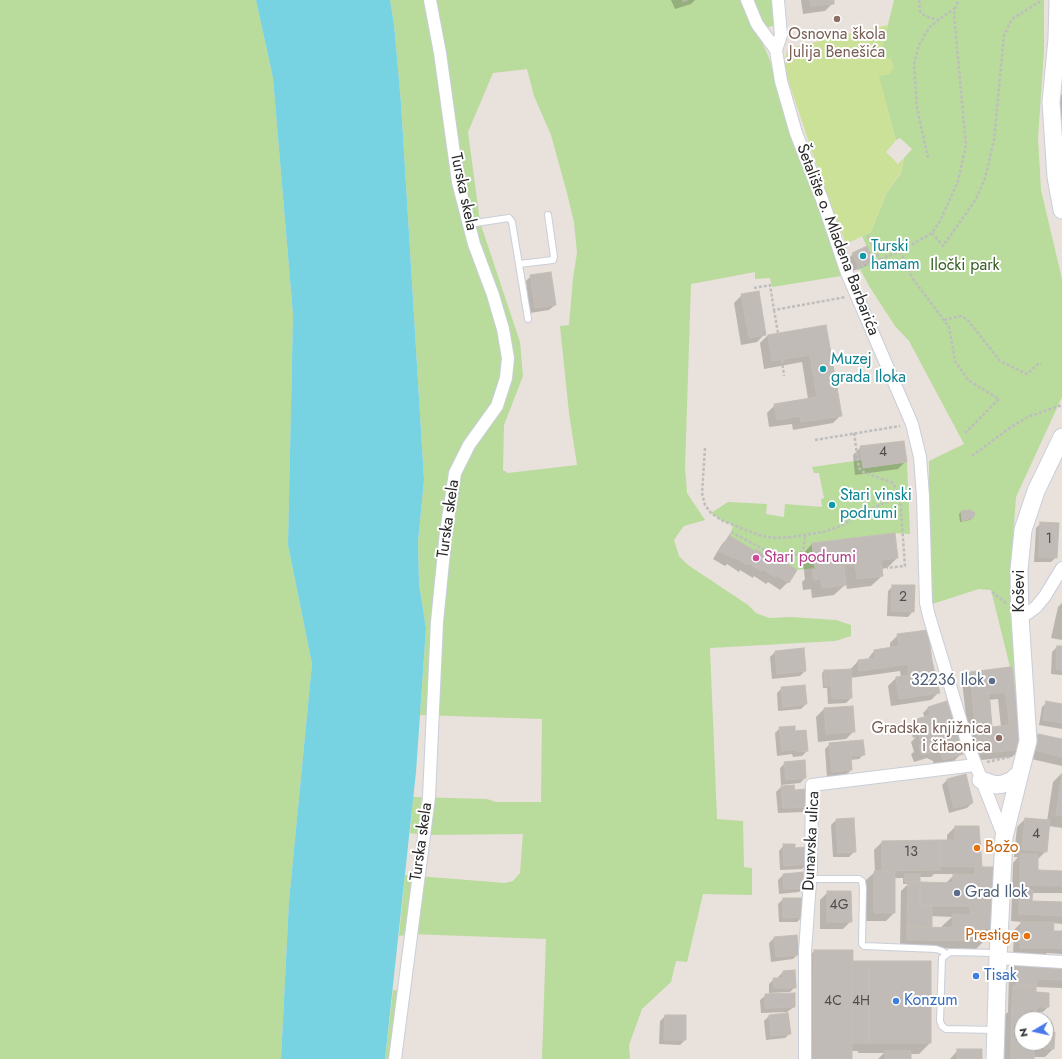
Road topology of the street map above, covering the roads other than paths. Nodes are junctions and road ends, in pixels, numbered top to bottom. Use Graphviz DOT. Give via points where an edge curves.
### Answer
graph roads {
  1 [pos="430,0"];
  2 [pos="747,0"];
  3 [pos="778,0"];
  4 [pos="1059,4"];
  5 [pos="776,50"];
  6 [pos="1058,68"];
  7 [pos="1062,210"];
  8 [pos="548,215"];
  9 [pos="468,224"];
  10 [pos="519,264"];
  11 [pos="528,319"];
  12 [pos="1062,437"];
  13 [pos="1062,568"];
  14 [pos="1020,616"];
  15 [pos="978,773"];
  16 [pos="1020,773"];
  17 [pos="1004,837"];
  18 [pos="810,879"];
  19 [pos="946,954"];
  20 [pos="998,955"];
  21 [pos="1062,962"];
  22 [pos="996,1030"];
  23 [pos="395,1059"];
  24 [pos="805,1059"];
  25 [pos="995,1059"];
  1 -- 9 [label="street, Turska skela" via="458,182"];
  2 -- 5 [label="street" via="757,24"];
  3 -- 5 [label="street" via="781,35"];
  4 -- 6 [label="main road"];
  5 -- 15 [label="street, Šetalište o. Mladena Barbarića" via="781,81 796,133 847,274 912,424 920,457 926,603"];
  6 -- 7 [label="main road" via="1052,110 1056,177"];
  8 -- 10 [label="lane" via="553,260"];
  9 -- 10 [label="lane" via="509,218 512,222"];
  9 -- 23 [label="street, Turska skela" via="494,295 508,358 506,378 497,406 469,445 455,473 449,510 437,622 429,797"];
  10 -- 11 [label="lane"];
  12 -- 14 [label="main road, Koševi" via="1036,491 1023,530 1019,570"];
  13 -- 14 [label="street" via="1036,607"];
  14 -- 16 [label="main road, Koševi" via="1028,728 1028,741"];
  15 -- 16 [label="main road" via="996,785 1011,781"];
  15 -- 17 [label="street, Šetalište o. Mladena Barbarića"];
  15 -- 18 [label="street, Dunavska ulica" via="812,785"];
  16 -- 17 [label="main road, Koševi"];
  17 -- 20 [label="main road, Koševi"];
  18 -- 19 [label="lane" via="862,881 864,946 936,949"];
  18 -- 24 [label="street, Dunavska ulica" via="805,951"];
  19 -- 20 [label="lane" via="950,952"];
  19 -- 22 [label="lane" via="942,958 942,1026 946,1029"];
  20 -- 21 [label="street"];
  20 -- 22 [label="main road, Koševi"];
  22 -- 25 [label="main road, Koševi"];
}
